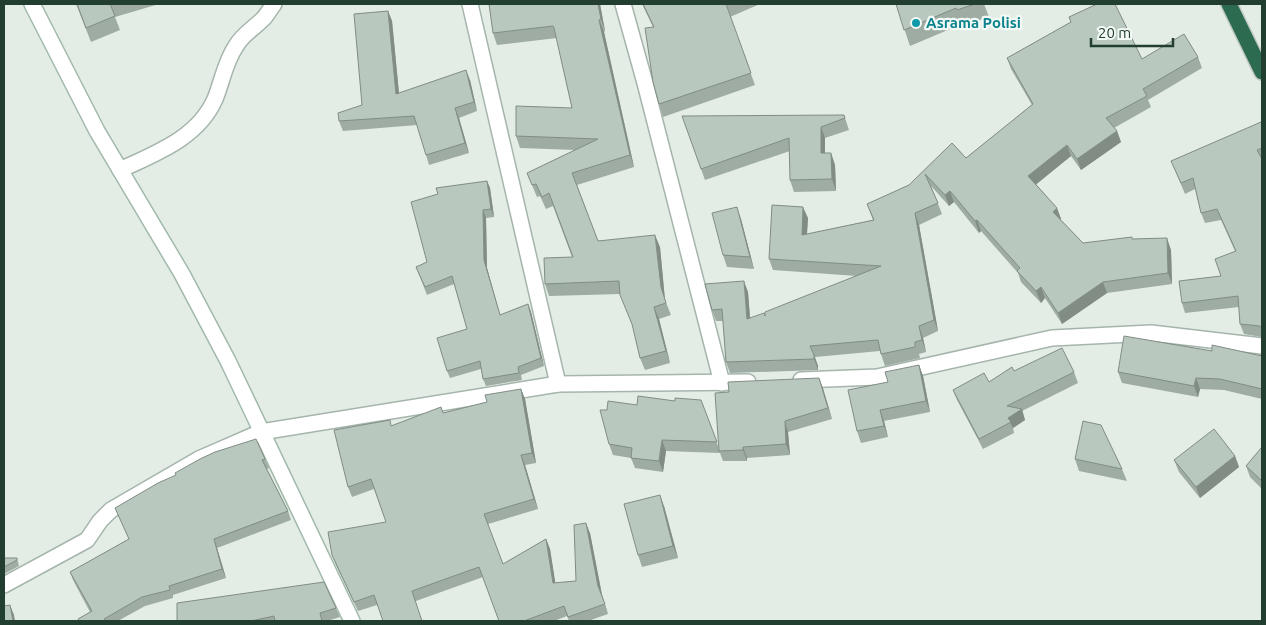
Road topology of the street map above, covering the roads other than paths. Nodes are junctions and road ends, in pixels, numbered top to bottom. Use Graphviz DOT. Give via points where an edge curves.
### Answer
graph roads {
  1 [pos="32,4"];
  2 [pos="274,4"];
  3 [pos="470,4"];
  4 [pos="622,4"];
  5 [pos="1229,4"];
  6 [pos="1262,72"];
  7 [pos="120,170"];
  8 [pos="1262,346"];
  9 [pos="790,380"];
  10 [pos="761,381"];
  11 [pos="722,382"];
  12 [pos="558,384"];
  13 [pos="261,432"];
  14 [pos="4,585"];
  15 [pos="352,621"];
  1 -- 7 [label="street"];
  2 -- 7 [label="street" via="237,44 206,116 172,145"];
  3 -- 12 [label="street"];
  4 -- 11 [label="street"];
  5 -- 6 [label="highway"];
  7 -- 13 [label="street" via="182,274"];
  8 -- 9 [label="street" via="1151,333 1052,338 877,377"];
  10 -- 11 [label="street"];
  11 -- 12 [label="street"];
  12 -- 13 [label="street"];
  13 -- 14 [label="street" via="199,459 111,510 87,540"];
  13 -- 15 [label="street"];
}
